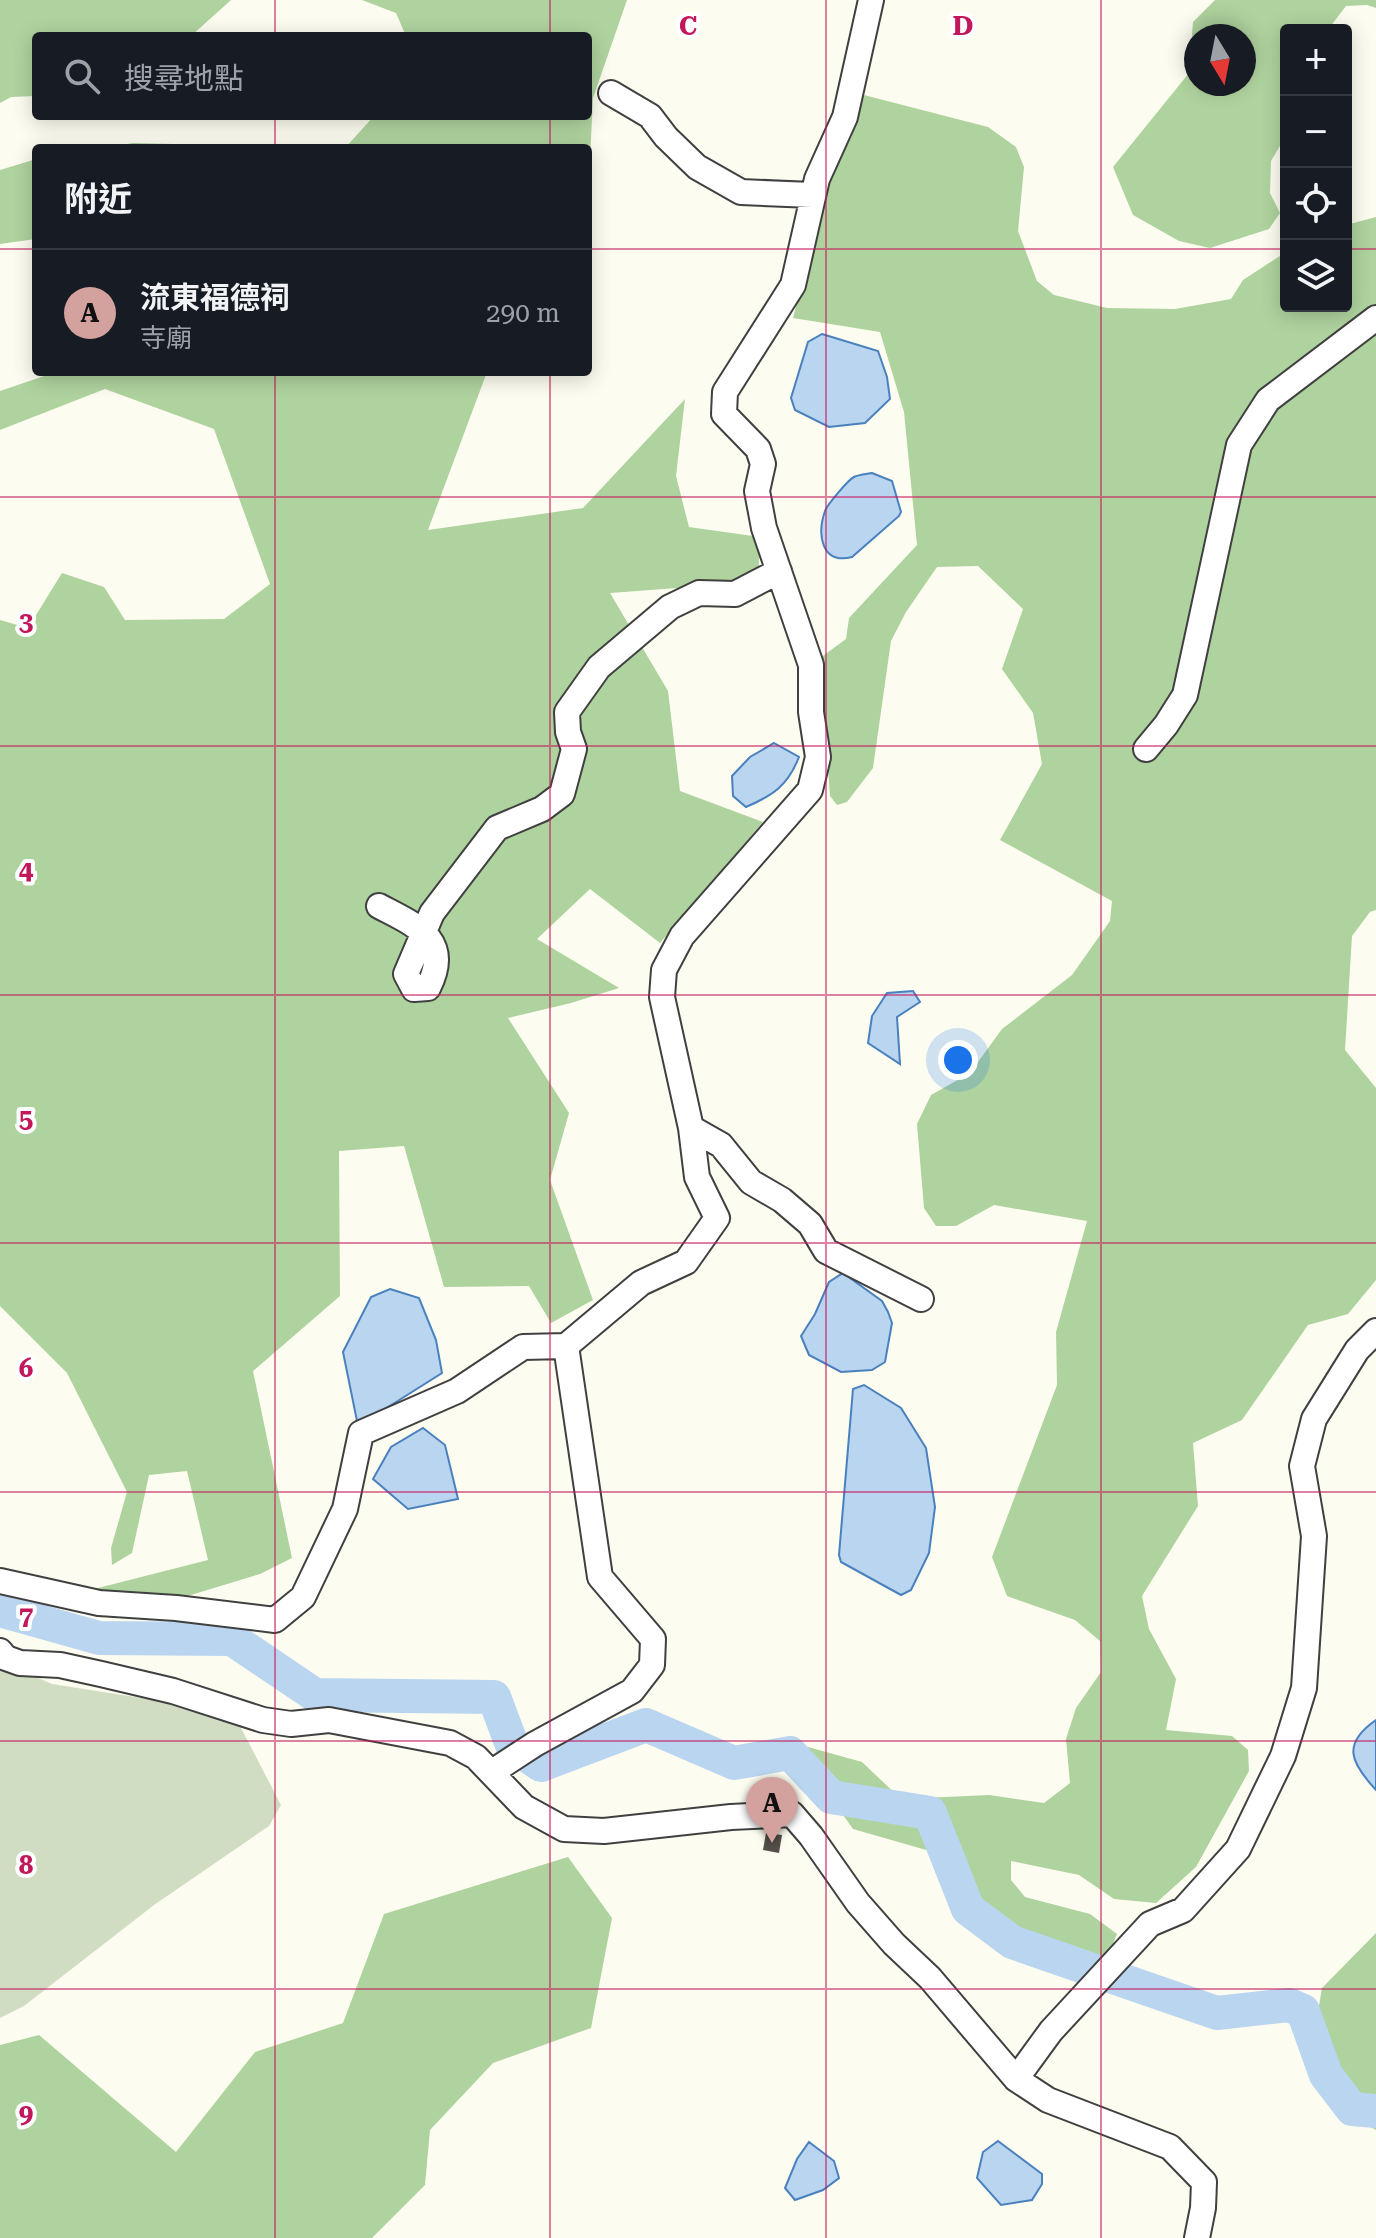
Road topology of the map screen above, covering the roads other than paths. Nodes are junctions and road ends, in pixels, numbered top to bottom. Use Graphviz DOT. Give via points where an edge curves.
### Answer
graph roads {
  1 [pos="871,0"];
  2 [pos="611,93"];
  3 [pos="812,195"];
  4 [pos="1376,318"];
  5 [pos="779,571"];
  6 [pos="1146,749"];
  7 [pos="379,906"];
  8 [pos="691,1128"];
  9 [pos="921,1299"];
  10 [pos="1376,1331"];
  11 [pos="566,1346"];
  12 [pos="0,1581"];
  13 [pos="0,1651"];
  14 [pos="492,1772"];
  15 [pos="1016,2079"];
  16 [pos="1197,2238"];
  1 -- 3 [label="street" via="845,117"];
  2 -- 3 [label="street" via="650,116 697,167 741,192"];
  3 -- 5 [label="street" via="793,285 725,392 724,414 758,449 763,464 757,491"];
  4 -- 6 [label="street" via="1268,400 1239,445 1185,695"];
  5 -- 7 [label="street" via="735,594 699,593 670,607 599,667 567,712 574,749 562,794 542,809 497,828 424,931"];
  5 -- 8 [label="street" via="811,665 818,757 810,790 682,936 664,970 662,997"];
  8 -- 9 [label="street" via="721,1145 751,1182 810,1224 826,1251"];
  8 -- 11 [label="street" via="697,1177 717,1218 686,1262 641,1283"];
  10 -- 15 [label="street" via="1357,1350 1314,1419 1302,1466 1314,1536 1304,1688 1283,1756 1238,1849 1183,1910 1150,1924 1051,2031"];
  11 -- 12 [label="street" via="523,1347 457,1391 361,1433 345,1509 303,1597 275,1620 99,1603"];
  11 -- 14 [label="street" via="600,1577 653,1639 652,1665 632,1691"];
  13 -- 14 [label="street" via="20,1663 101,1674 263,1720 329,1720 450,1743"];
  14 -- 15 [label="street" via="524,1807 564,1829 604,1831 792,1814 858,1903"];
  15 -- 16 [label="street" via="1048,2100 1170,2147 1204,2182"];
}
